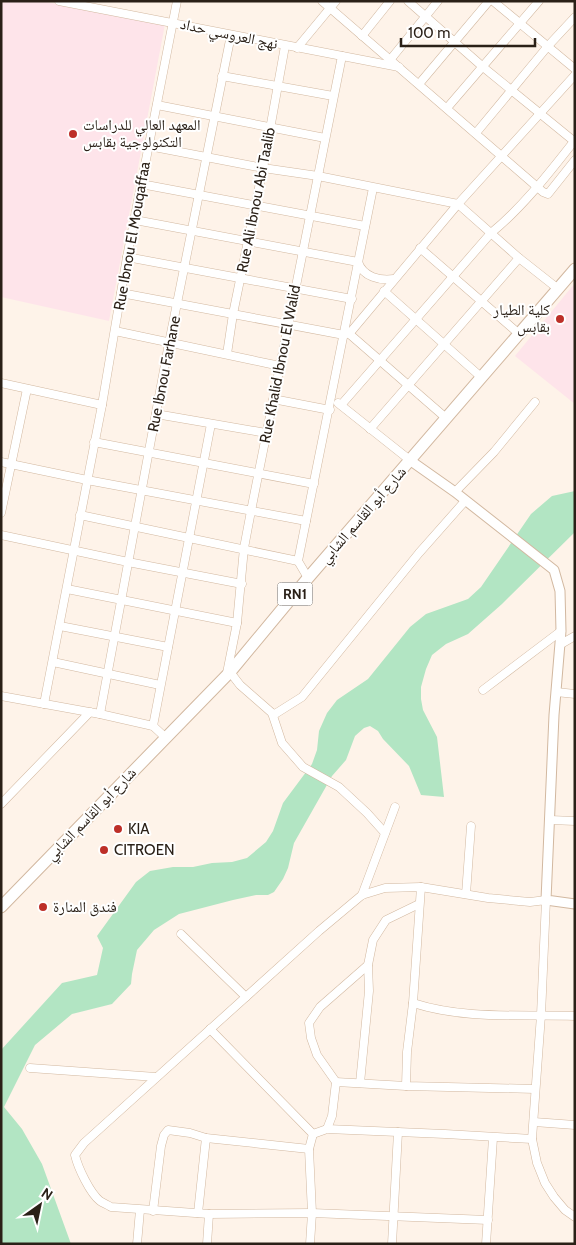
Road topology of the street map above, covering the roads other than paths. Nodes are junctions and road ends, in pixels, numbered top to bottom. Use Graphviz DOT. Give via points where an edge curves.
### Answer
graph roads {
  1 [pos="61,1"];
  2 [pos="177,1"];
  3 [pos="322,1"];
  4 [pos="336,1"];
  5 [pos="390,1"];
  6 [pos="408,1"];
  7 [pos="438,1"];
  8 [pos="491,1"];
  9 [pos="539,1"];
  10 [pos="330,8"];
  11 [pos="425,17"];
  12 [pos="575,17"];
  13 [pos="173,23"];
  14 [pos="519,24"];
  15 [pos="231,35"];
  16 [pos="362,36"];
  17 [pos="454,42"];
  18 [pos="285,46"];
  19 [pos="548,46"];
  20 [pos="297,48"];
  21 [pos="342,56"];
  22 [pos="390,60"];
  23 [pos="399,67"];
  24 [pos="483,67"];
  25 [pos="575,69"];
  26 [pos="222,76"];
  27 [pos="575,76"];
  28 [pos="419,84"];
  29 [pos="278,86"];
  30 [pos="512,90"];
  31 [pos="333,96"];
  32 [pos="157,105"];
  33 [pos="447,108"];
  34 [pos="540,115"];
  35 [pos="214,117"];
  36 [pos="271,128"];
  37 [pos="476,133"];
  38 [pos="325,138"];
  39 [pos="574,141"];
  40 [pos="149,146"];
  41 [pos="503,156"];
  42 [pos="206,157"];
  43 [pos="575,160"];
  44 [pos="263,168"];
  45 [pos="318,176"];
  46 [pos="141,184"];
  47 [pos="538,186"];
  48 [pos="373,188"];
  49 [pos="199,195"];
  50 [pos="458,204"];
  51 [pos="255,205"];
  52 [pos="310,217"];
  53 [pos="135,220"];
  54 [pos="365,226"];
  55 [pos="192,231"];
  56 [pos="491,233"];
  57 [pos="248,241"];
  58 [pos="420,248"];
  59 [pos="303,252"];
  60 [pos="128,257"];
  61 [pos="519,258"];
  62 [pos="358,262"];
  63 [pos="185,268"];
  64 [pos="575,269"];
  65 [pos="452,276"];
  66 [pos="240,278"];
  67 [pos="394,279"];
  68 [pos="557,288"];
  69 [pos="295,289"];
  70 [pos="384,291"];
  71 [pos="121,293"];
  72 [pos="352,299"];
  73 [pos="481,302"];
  74 [pos="178,304"];
  75 [pos="233,314"];
  76 [pos="416,319"];
  77 [pos="288,324"];
  78 [pos="115,332"];
  79 [pos="518,333"];
  80 [pos="346,334"];
  81 [pos="170,342"];
  82 [pos="444,344"];
  83 [pos="227,354"];
  84 [pos="379,361"];
  85 [pos="280,366"];
  86 [pos="481,377"];
  87 [pos="1,383"];
  88 [pos="408,386"];
  89 [pos="27,389"];
  90 [pos="332,398"];
  91 [pos="273,399"];
  92 [pos="535,402"];
  93 [pos="102,405"];
  94 [pos="341,405"];
  95 [pos="330,410"];
  96 [pos="156,414"];
  97 [pos="446,418"];
  98 [pos="211,424"];
  99 [pos="370,429"];
  100 [pos="266,433"];
  101 [pos="94,442"];
  102 [pos="148,453"];
  103 [pos="410,461"];
  104 [pos="1,462"];
  105 [pos="203,463"];
  106 [pos="10,464"];
  107 [pos="258,474"];
  108 [pos="87,480"];
  109 [pos="314,484"];
  110 [pos="141,490"];
  111 [pos="455,492"];
  112 [pos="196,500"];
  113 [pos="465,501"];
  114 [pos="251,511"];
  115 [pos="1,513"];
  116 [pos="80,515"];
  117 [pos="306,521"];
  118 [pos="135,526"];
  119 [pos="1,535"];
  120 [pos="190,537"];
  121 [pos="244,548"];
  122 [pos="74,551"];
  123 [pos="298,561"];
  124 [pos="128,562"];
  125 [pos="182,573"];
  126 [pos="308,578"];
  127 [pos="242,584"];
  128 [pos="67,589"];
  129 [pos="122,600"];
  130 [pos="175,610"];
  131 [pos="237,622"];
  132 [pos="60,626"];
  133 [pos="561,632"];
  134 [pos="575,636"];
  135 [pos="115,637"];
  136 [pos="561,644"];
  137 [pos="168,647"];
  138 [pos="53,662"];
  139 [pos="108,673"];
  140 [pos="228,673"];
  141 [pos="160,685"];
  142 [pos="483,690"];
  143 [pos="556,692"];
  144 [pos="575,694"];
  145 [pos="1,696"];
  146 [pos="44,704"];
  147 [pos="90,712"];
  148 [pos="272,713"];
  149 [pos="100,714"];
  150 [pos="153,726"];
  151 [pos="165,737"];
  152 [pos="1,804"];
  153 [pos="395,807"];
  154 [pos="550,820"];
  155 [pos="575,821"];
  156 [pos="471,826"];
  157 [pos="385,833"];
  158 [pos="420,887"];
  159 [pos="466,894"];
  160 [pos="362,895"];
  161 [pos="546,900"];
  162 [pos="419,904"];
  163 [pos="575,904"];
  164 [pos="1,907"];
  165 [pos="181,934"];
  166 [pos="368,965"];
  167 [pos="246,997"];
  168 [pos="413,1003"];
  169 [pos="541,1015"];
  170 [pos="575,1016"];
  171 [pos="210,1029"];
  172 [pos="30,1068"];
  173 [pos="156,1077"];
  174 [pos="336,1082"];
  175 [pos="360,1084"];
  176 [pos="406,1086"];
  177 [pos="535,1089"];
  178 [pos="534,1122"];
  179 [pos="575,1125"];
  180 [pos="327,1129"];
  181 [pos="398,1132"];
  182 [pos="313,1134"];
  183 [pos="206,1138"];
  184 [pos="492,1138"];
  185 [pos="532,1140"];
  186 [pos="309,1149"];
  187 [pos="140,1210"];
  188 [pos="153,1211"];
  189 [pos="198,1213"];
  190 [pos="312,1213"];
  191 [pos="209,1214"];
  192 [pos="393,1217"];
  193 [pos="575,1217"];
  194 [pos="488,1220"];
  195 [pos="137,1244"];
  196 [pos="207,1244"];
  197 [pos="310,1244"];
  198 [pos="392,1244"];
  199 [pos="486,1244"];
  1 -- 13 [label="street, نهج العروسي حداد"];
  2 -- 13 [label="street, Rue Ibnou El Mouqaffaa"];
  3 -- 10 [label="street"];
  4 -- 10 [label="street"];
  5 -- 16 [label="street"];
  6 -- 11 [label="street"];
  7 -- 11 [label="street"];
  8 -- 14 [label="street"];
  8 -- 17 [label="street"];
  9 -- 14 [label="street"];
  10 -- 16 [label="street"];
  10 -- 20 [label="street"];
  11 -- 17 [label="street"];
  11 -- 22 [label="street"];
  12 -- 19 [label="street"];
  13 -- 15 [label="street, نهج العروسي حداد"];
  13 -- 32 [label="street, Rue Ibnou El Mouqaffaa"];
  14 -- 19 [label="street"];
  14 -- 24 [label="street"];
  15 -- 18 [label="street, نهج العروسي حداد"];
  15 -- 26 [label="street, Rue Ibnou Farhane"];
  16 -- 22 [label="street"];
  17 -- 24 [label="street"];
  17 -- 28 [label="street"];
  18 -- 20 [label="street, نهج العروسي حداد"];
  18 -- 29 [label="street, Rue Ali Ibnou Abi Taalib"];
  19 -- 25 [label="street"];
  19 -- 30 [label="street"];
  20 -- 21 [label="street, نهج العروسي حداد"];
  21 -- 23 [label="street, نهج العروسي حداد"];
  21 -- 31 [label="street, Rue Khalid Ibnou El Walid"];
  22 -- 23 [label="street"];
  23 -- 28 [label="street"];
  24 -- 30 [label="street"];
  24 -- 33 [label="street"];
  26 -- 29 [label="street"];
  26 -- 35 [label="street, Rue Ibnou Farhane"];
  27 -- 34 [label="street"];
  28 -- 33 [label="street"];
  29 -- 31 [label="street"];
  29 -- 36 [label="street, Rue Ali Ibnou Abi Taalib"];
  30 -- 34 [label="street"];
  30 -- 37 [label="street"];
  31 -- 38 [label="street, Rue Khalid Ibnou El Walid"];
  32 -- 35 [label="street"];
  32 -- 40 [label="street, Rue Ibnou El Mouqaffaa"];
  33 -- 37 [label="street"];
  34 -- 39 [label="street"];
  34 -- 41 [label="street"];
  35 -- 36 [label="street"];
  35 -- 42 [label="street, Rue Ibnou Farhane"];
  36 -- 38 [label="street"];
  36 -- 44 [label="street, Rue Ali Ibnou Abi Taalib"];
  37 -- 41 [label="street"];
  38 -- 45 [label="street, Rue Khalid Ibnou El Walid"];
  39 -- 47 [label="street"];
  40 -- 42 [label="street"];
  40 -- 46 [label="street, Rue Ibnou El Mouqaffaa"];
  41 -- 47 [label="street"];
  41 -- 50 [label="street"];
  42 -- 44 [label="street"];
  42 -- 49 [label="street, Rue Ibnou Farhane"];
  43 -- 47 [label="street" via="548,194"];
  44 -- 45 [label="street"];
  44 -- 51 [label="street, Rue Ali Ibnou Abi Taalib"];
  45 -- 48 [label="street"];
  45 -- 52 [label="street, Rue Khalid Ibnou El Walid"];
  46 -- 49 [label="street"];
  46 -- 53 [label="street, Rue Ibnou El Mouqaffaa"];
  47 -- 56 [label="street"];
  48 -- 50 [label="street"];
  48 -- 54 [label="street"];
  49 -- 51 [label="street"];
  49 -- 55 [label="street, Rue Ibnou Farhane"];
  50 -- 56 [label="street"];
  50 -- 58 [label="street"];
  51 -- 52 [label="street"];
  51 -- 57 [label="street, Rue Ali Ibnou Abi Taalib"];
  52 -- 54 [label="street"];
  52 -- 59 [label="street, Rue Khalid Ibnou El Walid"];
  53 -- 55 [label="street"];
  53 -- 60 [label="street, Rue Ibnou El Mouqaffaa"];
  54 -- 62 [label="street"];
  55 -- 57 [label="street"];
  55 -- 63 [label="street, Rue Ibnou Farhane"];
  56 -- 61 [label="street"];
  56 -- 65 [label="street"];
  57 -- 59 [label="street"];
  57 -- 66 [label="street, Rue Ali Ibnou Abi Taalib"];
  58 -- 65 [label="street"];
  58 -- 67 [label="street"];
  59 -- 62 [label="street"];
  59 -- 69 [label="street, Rue Khalid Ibnou El Walid"];
  60 -- 63 [label="street"];
  60 -- 71 [label="street, Rue Ibnou El Mouqaffaa"];
  61 -- 68 [label="street"];
  61 -- 73 [label="street"];
  62 -- 67 [label="street" via="370,276"];
  62 -- 72 [label="street"];
  63 -- 66 [label="street"];
  63 -- 74 [label="street, Rue Ibnou Farhane"];
  64 -- 68 [label="main road, شارع أبو القاسم الشابي / RN1"];
  65 -- 73 [label="street"];
  65 -- 76 [label="street"];
  66 -- 69 [label="street"];
  66 -- 75 [label="street, Rue Ali Ibnou Abi Taalib"];
  67 -- 70 [label="street"];
  68 -- 79 [label="main road, شارع أبو القاسم الشابي / RN1"];
  69 -- 72 [label="street"];
  69 -- 77 [label="street, Rue Khalid Ibnou El Walid"];
  70 -- 76 [label="street"];
  70 -- 80 [label="street"];
  71 -- 74 [label="street"];
  71 -- 78 [label="street, Rue Ibnou El Mouqaffaa"];
  72 -- 80 [label="street"];
  73 -- 79 [label="street"];
  73 -- 82 [label="street"];
  74 -- 75 [label="street"];
  74 -- 81 [label="street, Rue Ibnou Farhane"];
  75 -- 77 [label="street"];
  75 -- 83 [label="street, Rue Ali Ibnou Abi Taalib"];
  76 -- 82 [label="street"];
  76 -- 84 [label="street"];
  77 -- 80 [label="street"];
  77 -- 85 [label="street, Rue Khalid Ibnou El Walid"];
  78 -- 81 [label="street"];
  78 -- 93 [label="street, Rue Ibnou El Mouqaffaa"];
  79 -- 86 [label="main road, شارع أبو القاسم الشابي / RN1"];
  80 -- 84 [label="street"];
  80 -- 90 [label="street"];
  81 -- 83 [label="street"];
  81 -- 96 [label="street, Rue Ibnou Farhane"];
  82 -- 86 [label="street"];
  82 -- 88 [label="street"];
  83 -- 85 [label="street"];
  84 -- 88 [label="street"];
  84 -- 94 [label="street"];
  85 -- 91 [label="street, Rue Khalid Ibnou El Walid"];
  86 -- 97 [label="main road, شارع أبو القاسم الشابي / RN1"];
  87 -- 89 [label="street"];
  88 -- 97 [label="street"];
  88 -- 99 [label="street"];
  89 -- 93 [label="street"];
  89 -- 106 [label="street"];
  90 -- 94 [label="street"];
  90 -- 95 [label="street"];
  91 -- 95 [label="street"];
  91 -- 100 [label="street, Rue Khalid Ibnou El Walid"];
  92 -- 111 [label="street" via="494,452"];
  93 -- 101 [label="street, Rue Ibnou El Mouqaffaa"];
  94 -- 99 [label="street"];
  95 -- 109 [label="street"];
  96 -- 98 [label="street"];
  96 -- 102 [label="street, Rue Ibnou Farhane"];
  97 -- 103 [label="main road, شارع أبو القاسم الشابي / RN1"];
  98 -- 100 [label="street"];
  98 -- 105 [label="street"];
  99 -- 103 [label="street"];
  100 -- 107 [label="street, Rue Khalid Ibnou El Walid"];
  101 -- 102 [label="street"];
  101 -- 108 [label="street, Rue Ibnou El Mouqaffaa"];
  102 -- 105 [label="street"];
  102 -- 110 [label="street, Rue Ibnou Farhane"];
  103 -- 111 [label="street"];
  103 -- 126 [label="main road, شارع أبو القاسم الشابي / RN1"];
  104 -- 106 [label="street"];
  105 -- 107 [label="street"];
  105 -- 112 [label="street"];
  106 -- 108 [label="street"];
  106 -- 115 [label="street"];
  107 -- 109 [label="street"];
  107 -- 114 [label="street, Rue Khalid Ibnou El Walid"];
  108 -- 110 [label="street"];
  108 -- 116 [label="street, Rue Ibnou El Mouqaffaa"];
  109 -- 117 [label="street"];
  110 -- 112 [label="street"];
  110 -- 118 [label="street, Rue Ibnou Farhane"];
  111 -- 113 [label="street"];
  112 -- 114 [label="street"];
  112 -- 120 [label="street"];
  113 -- 133 [label="street" via="554,570 560,591"];
  113 -- 148 [label="street" via="302,696"];
  114 -- 117 [label="street"];
  114 -- 121 [label="street, Rue Khalid Ibnou El Walid"];
  116 -- 118 [label="street"];
  116 -- 122 [label="street, Rue Ibnou El Mouqaffaa"];
  117 -- 123 [label="street"];
  118 -- 120 [label="street"];
  118 -- 124 [label="street, Rue Ibnou Farhane"];
  119 -- 122 [label="street"];
  120 -- 121 [label="street"];
  120 -- 125 [label="street"];
  121 -- 123 [label="street"];
  121 -- 127 [label="street, Rue Khalid Ibnou El Walid"];
  122 -- 124 [label="street"];
  122 -- 128 [label="street, Rue Ibnou El Mouqaffaa"];
  123 -- 126 [label="street"];
  124 -- 125 [label="street"];
  124 -- 129 [label="street, Rue Ibnou Farhane"];
  125 -- 127 [label="street"];
  125 -- 130 [label="street"];
  126 -- 140 [label="main road, شارع أبو القاسم الشابي / RN1"];
  127 -- 131 [label="street, Rue Khalid Ibnou El Walid"];
  128 -- 129 [label="street"];
  128 -- 132 [label="street, Rue Ibnou El Mouqaffaa"];
  129 -- 130 [label="street"];
  129 -- 135 [label="street, Rue Ibnou Farhane"];
  130 -- 131 [label="street"];
  130 -- 137 [label="street"];
  131 -- 140 [label="street, Rue Khalid Ibnou El Walid"];
  132 -- 135 [label="street"];
  132 -- 138 [label="street, Rue Ibnou El Mouqaffaa"];
  133 -- 136 [label="street"];
  133 -- 142 [label="street"];
  134 -- 136 [label="street"];
  135 -- 137 [label="street"];
  135 -- 139 [label="street, Rue Ibnou Farhane"];
  136 -- 143 [label="street"];
  137 -- 141 [label="street"];
  138 -- 139 [label="street"];
  138 -- 146 [label="street, Rue Ibnou El Mouqaffaa"];
  139 -- 141 [label="street"];
  139 -- 149 [label="street, Rue Ibnou Farhane"];
  140 -- 148 [label="street"];
  140 -- 151 [label="main road, شارع أبو القاسم الشابي / RN1"];
  141 -- 150 [label="street"];
  143 -- 144 [label="street"];
  143 -- 154 [label="street"];
  145 -- 146 [label="street"];
  146 -- 147 [label="street"];
  147 -- 149 [label="street"];
  147 -- 152 [label="street"];
  148 -- 157 [label="street" via="282,743 303,766 339,787"];
  149 -- 150 [label="street"];
  150 -- 151 [label="street"];
  151 -- 164 [label="main road, شارع أبو القاسم الشابي / RN1"];
  153 -- 157 [label="street"];
  154 -- 155 [label="street"];
  154 -- 161 [label="street"];
  156 -- 159 [label="street"];
  157 -- 160 [label="street"];
  158 -- 159 [label="street"];
  158 -- 160 [label="street" via="385,888"];
  158 -- 162 [label="street"];
  159 -- 161 [label="street" via="530,902"];
  160 -- 167 [label="street"];
  161 -- 163 [label="street"];
  161 -- 169 [label="street"];
  162 -- 166 [label="street" via="386,920 373,940"];
  162 -- 168 [label="street"];
  165 -- 167 [label="street"];
  166 -- 174 [label="street" via="320,1006 309,1023 317,1055"];
  166 -- 175 [label="street" via="369,990"];
  167 -- 171 [label="street"];
  168 -- 169 [label="street" via="442,1011 492,1016"];
  168 -- 176 [label="street"];
  169 -- 170 [label="street"];
  169 -- 177 [label="street"];
  171 -- 173 [label="street"];
  171 -- 182 [label="street"];
  172 -- 173 [label="street"];
  173 -- 187 [label="street" via="84,1143 75,1156 77,1165 99,1200 111,1207"];
  174 -- 175 [label="street"];
  174 -- 180 [label="street"];
  175 -- 176 [label="street"];
  176 -- 177 [label="street"];
  177 -- 178 [label="street"];
  178 -- 179 [label="street"];
  178 -- 185 [label="street"];
  180 -- 181 [label="street"];
  180 -- 182 [label="street"];
  181 -- 184 [label="street"];
  181 -- 192 [label="street"];
  182 -- 186 [label="street"];
  183 -- 186 [label="street"];
  183 -- 188 [label="street" via="168,1130 164,1135"];
  183 -- 189 [label="street"];
  184 -- 185 [label="street"];
  184 -- 194 [label="street"];
  185 -- 193 [label="street" via="545,1183 565,1210"];
  186 -- 190 [label="street"];
  187 -- 188 [label="street"];
  187 -- 195 [label="street"];
  188 -- 189 [label="street"];
  189 -- 191 [label="street"];
  190 -- 191 [label="street"];
  190 -- 192 [label="street"];
  190 -- 197 [label="street"];
  191 -- 196 [label="street"];
  192 -- 194 [label="street"];
  192 -- 198 [label="street"];
  194 -- 199 [label="street"];
}
